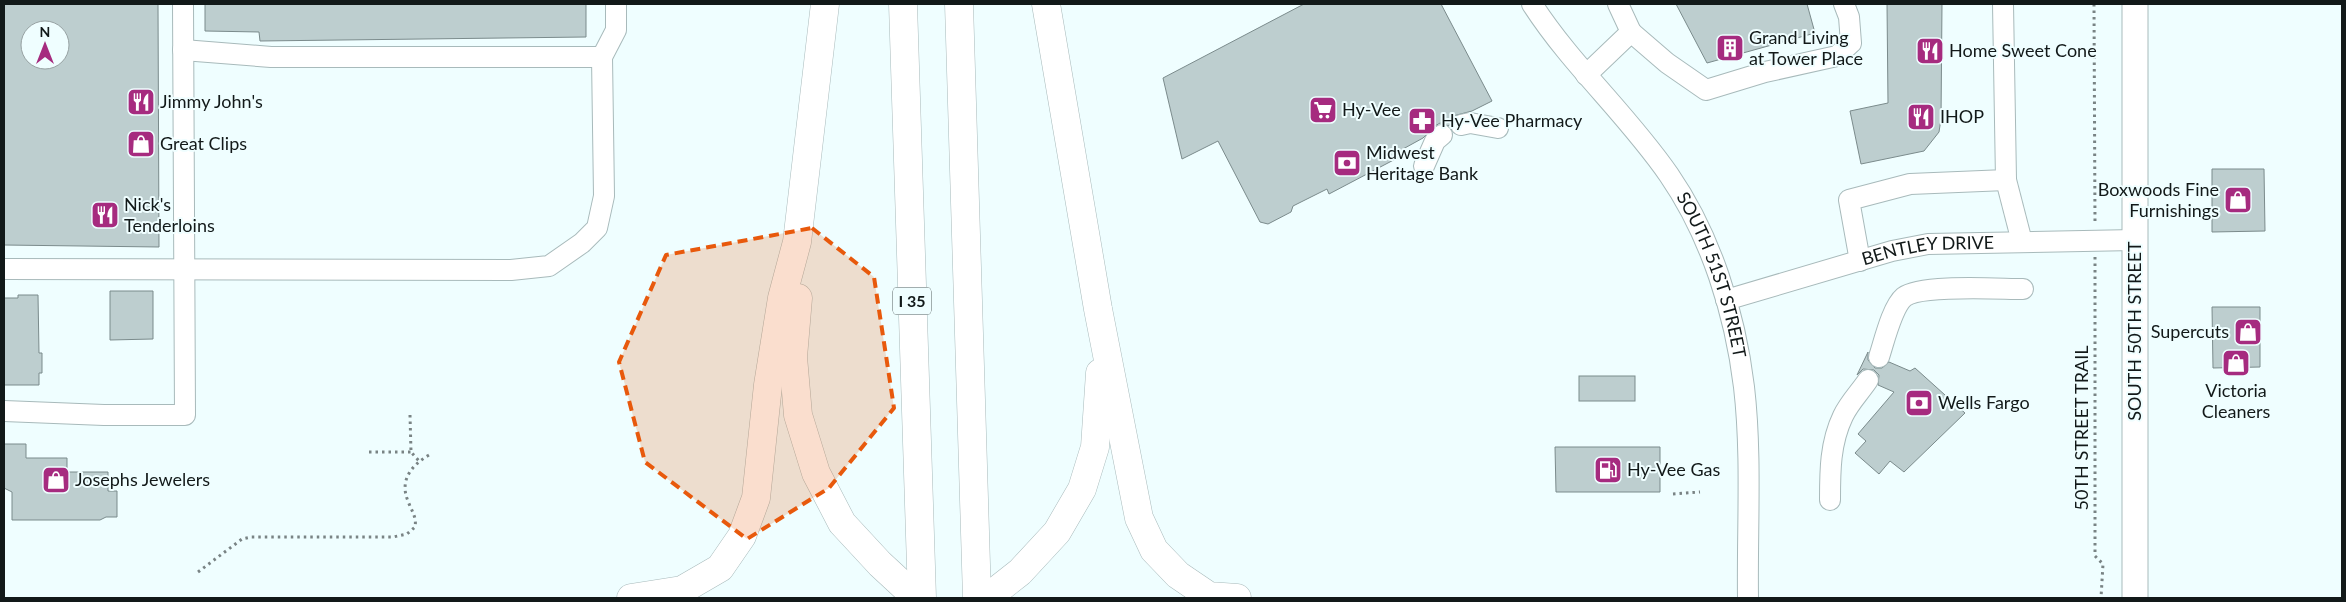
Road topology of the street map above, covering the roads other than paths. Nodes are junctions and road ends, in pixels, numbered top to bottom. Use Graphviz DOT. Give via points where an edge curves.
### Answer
graph roads {
  1 [pos="183,4"];
  2 [pos="616,4"];
  3 [pos="825,4"];
  4 [pos="903,4"];
  5 [pos="959,4"];
  6 [pos="1046,4"];
  7 [pos="1532,4"];
  8 [pos="1618,4"];
  9 [pos="1844,4"];
  10 [pos="2003,4"];
  11 [pos="2136,4"];
  12 [pos="1631,32"];
  13 [pos="183,50"];
  14 [pos="602,57"];
  15 [pos="1586,75"];
  16 [pos="1461,125"];
  17 [pos="1498,128"];
  18 [pos="1442,135"];
  19 [pos="1424,166"];
  20 [pos="2006,180"];
  21 [pos="2135,240"];
  22 [pos="797,242"];
  23 [pos="2022,242"];
  24 [pos="1860,261"];
  25 [pos="185,270"];
  26 [pos="9,272"];
  27 [pos="2023,289"];
  28 [pos="1726,300"];
  29 [pos="1098,309"];
  30 [pos="1879,357"];
  31 [pos="1868,380"];
  32 [pos="4,411"];
  33 [pos="1830,500"];
  34 [pos="631,598"];
  35 [pos="921,598"];
  36 [pos="977,598"];
  37 [pos="987,598"];
  38 [pos="1237,598"];
  39 [pos="1748,598"];
  40 [pos="2135,598"];
  1 -- 13 [label="street"];
  2 -- 14 [label="street" via="616,30"];
  3 -- 22 [label="highway"];
  4 -- 35 [label="highway, I 35"];
  5 -- 36 [label="highway"];
  6 -- 29 [label="highway"];
  7 -- 15 [label="street, SOUTH 51ST STREET"];
  8 -- 12 [label="street"];
  9 -- 12 [label="street" via="1849,17 1851,43 1837,56 1765,72 1706,90"];
  10 -- 20 [label="street"];
  11 -- 21 [label="main road, SOUTH 50TH STREET"];
  12 -- 15 [label="street"];
  13 -- 14 [label="street" via="271,57"];
  13 -- 25 [label="street"];
  14 -- 25 [label="street" via="604,196 601,215 597,228 582,243 549,266 511,270"];
  15 -- 28 [label="street, SOUTH 51ST STREET" via="1644,140 1670,177 1710,254"];
  16 -- 17 [label="street" via="1470,123"];
  18 -- 19 [label="street" via="1435,141"];
  20 -- 23 [label="street"];
  20 -- 24 [label="street" via="1910,184 1849,200"];
  21 -- 23 [label="street, BENTLEY DRIVE"];
  21 -- 40 [label="main road, SOUTH 50TH STREET"];
  22 -- 34 [label="highway" via="775,337 756,498 742,536 720,568 709,575 682,590"];
  22 -- 35 [label="highway" via="798,296 793,357 798,414 816,473 842,523 880,564"];
  23 -- 24 [label="street, BENTLEY DRIVE" via="1928,244"];
  24 -- 28 [label="street, BENTLEY DRIVE"];
  25 -- 26 [label="street"];
  25 -- 32 [label="street" via="185,414"];
  27 -- 30 [label="street" via="1931,289 1904,296 1897,305"];
  28 -- 39 [label="street, SOUTH 51ST STREET" via="1744,388"];
  29 -- 37 [label="highway" via="1100,378 1095,447 1082,489 1057,532 1020,572"];
  29 -- 38 [label="highway" via="1139,518 1154,550 1178,575 1209,596"];
  31 -- 33 [label="street" via="1844,414 1839,427 1830,462"];
}
